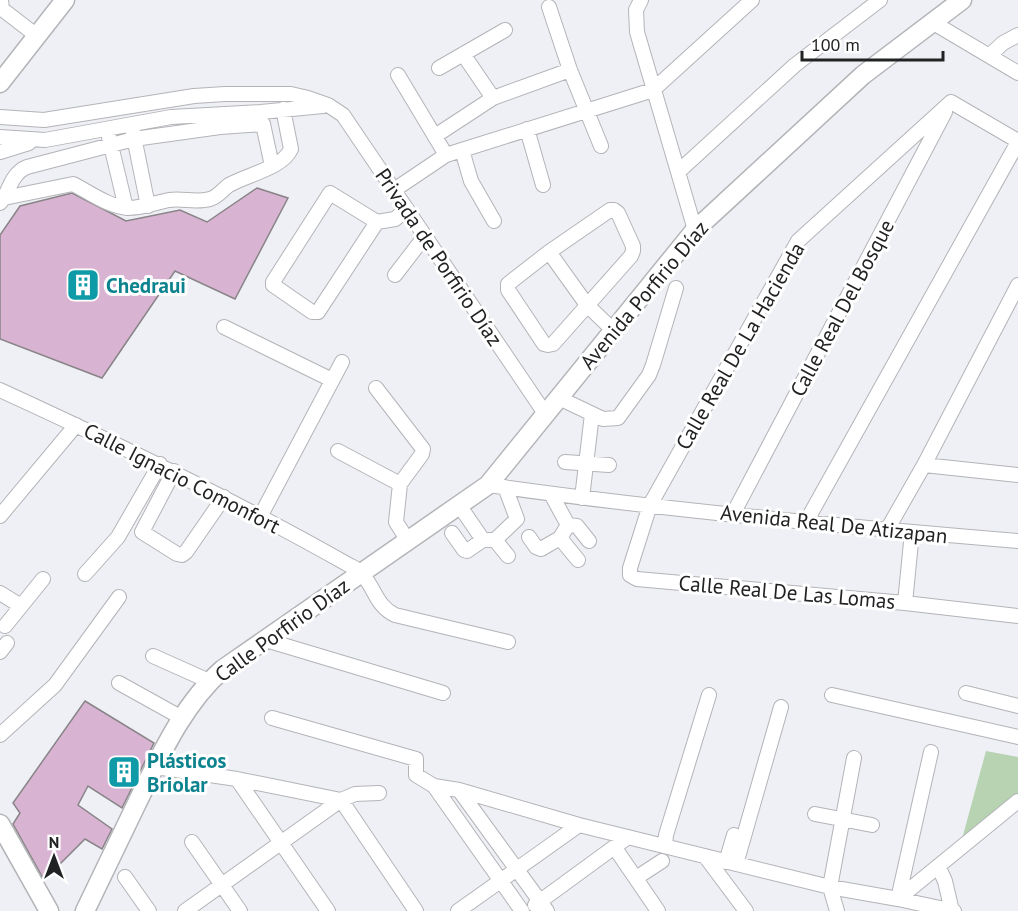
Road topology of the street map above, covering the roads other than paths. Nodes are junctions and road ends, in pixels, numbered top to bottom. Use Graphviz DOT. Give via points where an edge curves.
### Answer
graph roads {
  1 [pos="65,0"];
  2 [pos="641,0"];
  3 [pos="752,0"];
  4 [pos="880,0"];
  5 [pos="962,0"];
  6 [pos="1,6"];
  7 [pos="549,7"];
  8 [pos="932,22"];
  9 [pos="506,30"];
  10 [pos="1018,35"];
  11 [pos="37,36"];
  12 [pos="463,54"];
  13 [pos="989,56"];
  14 [pos="438,68"];
  15 [pos="570,70"];
  16 [pos="1018,73"];
  17 [pos="398,75"];
  18 [pos="1,79"];
  19 [pos="653,90"];
  20 [pos="261,94"];
  21 [pos="493,98"];
  22 [pos="166,100"];
  23 [pos="951,102"];
  24 [pos="328,105"];
  25 [pos="283,109"];
  26 [pos="588,110"];
  27 [pos="151,111"];
  28 [pos="261,112"];
  29 [pos="0,117"];
  30 [pos="171,117"];
  31 [pos="133,118"];
  32 [pos="106,128"];
  33 [pos="0,129"];
  34 [pos="527,129"];
  35 [pos="435,136"];
  36 [pos="0,137"];
  37 [pos="134,139"];
  38 [pos="34,140"];
  39 [pos="1018,142"];
  40 [pos="110,145"];
  41 [pos="601,146"];
  42 [pos="462,150"];
  43 [pos="0,152"];
  44 [pos="447,155"];
  45 [pos="272,166"];
  46 [pos="678,172"];
  47 [pos="543,185"];
  48 [pos="394,190"];
  49 [pos="2,200"];
  50 [pos="148,206"];
  51 [pos="126,208"];
  52 [pos="407,209"];
  53 [pos="494,221"];
  54 [pos="377,222"];
  55 [pos="695,230"];
  56 [pos="425,236"];
  57 [pos="549,252"];
  58 [pos="395,275"];
  59 [pos="1018,285"];
  60 [pos="676,288"];
  61 [pos="587,305"];
  62 [pos="224,327"];
  63 [pos="614,331"];
  64 [pos="342,362"];
  65 [pos="332,380"];
  66 [pos="376,388"];
  67 [pos="0,390"];
  68 [pos="559,398"];
  69 [pos="592,414"];
  70 [pos="546,415"];
  71 [pos="76,425"];
  72 [pos="338,451"];
  73 [pos="565,462"];
  74 [pos="585,463"];
  75 [pos="160,464"];
  76 [pos="609,465"];
  77 [pos="924,465"];
  78 [pos="174,471"];
  79 [pos="1018,475"];
  80 [pos="400,484"];
  81 [pos="496,486"];
  82 [pos="551,494"];
  83 [pos="224,497"];
  84 [pos="582,498"];
  85 [pos="459,505"];
  86 [pos="650,505"];
  87 [pos="733,514"];
  88 [pos="261,515"];
  89 [pos="0,516"];
  90 [pos="806,522"];
  91 [pos="568,525"];
  92 [pos="887,530"];
  93 [pos="912,532"];
  94 [pos="452,533"];
  95 [pos="529,537"];
  96 [pos="560,538"];
  97 [pos="408,540"];
  98 [pos="489,540"];
  99 [pos="589,540"];
  100 [pos="1018,541"];
  101 [pos="508,556"];
  102 [pos="578,560"];
  103 [pos="362,572"];
  104 [pos="85,574"];
  105 [pos="43,579"];
  106 [pos="0,593"];
  107 [pos="119,597"];
  108 [pos="905,603"];
  109 [pos="21,606"];
  110 [pos="1018,616"];
  111 [pos="5,626"];
  112 [pos="266,640"];
  113 [pos="508,642"];
  114 [pos="153,656"];
  115 [pos="209,681"];
  116 [pos="119,683"];
  117 [pos="443,693"];
  118 [pos="966,693"];
  119 [pos="709,695"];
  120 [pos="832,695"];
  121 [pos="1018,706"];
  122 [pos="782,707"];
  123 [pos="182,718"];
  124 [pos="272,718"];
  125 [pos="0,735"];
  126 [pos="1018,736"];
  127 [pos="931,752"];
  128 [pos="854,758"];
  129 [pos="155,766"];
  130 [pos="237,779"];
  131 [pos="434,786"];
  132 [pos="459,790"];
  133 [pos="379,793"];
  134 [pos="341,800"];
  135 [pos="1018,801"];
  136 [pos="814,814"];
  137 [pos="843,819"];
  138 [pos="0,824"];
  139 [pos="579,825"];
  140 [pos="872,825"];
  141 [pos="734,835"];
  142 [pos="628,837"];
  143 [pos="192,842"];
  144 [pos="281,843"];
  145 [pos="665,846"];
  146 [pos="615,848"];
  147 [pos="705,856"];
  148 [pos="662,861"];
  149 [pos="731,863"];
  150 [pos="938,866"];
  151 [pos="516,868"];
  152 [pos="125,877"];
  153 [pos="636,878"];
  154 [pos="500,880"];
  155 [pos="221,885"];
  156 [pos="830,887"];
  157 [pos="898,899"];
  158 [pos="543,906"];
  159 [pos="49,911"];
  160 [pos="85,911"];
  161 [pos="150,911"];
  162 [pos="185,911"];
  163 [pos="240,911"];
  164 [pos="328,911"];
  165 [pos="416,911"];
  166 [pos="458,911"];
  167 [pos="524,911"];
  168 [pos="658,911"];
  169 [pos="746,911"];
  170 [pos="837,911"];
  171 [pos="953,911"];
  1 -- 11 [label="main road"];
  2 -- 19 [label="street" via="636,10 636,32"];
  3 -- 19 [label="street"];
  4 -- 46 [label="street" via="795,65"];
  5 -- 8 [label="main road, Avenida Porfirio Díaz"];
  6 -- 11 [label="street"];
  7 -- 15 [label="street"];
  8 -- 13 [label="street"];
  8 -- 55 [label="main road, Avenida Porfirio Díaz" via="863,75"];
  9 -- 12 [label="street"];
  10 -- 13 [label="street"];
  11 -- 18 [label="main road"];
  12 -- 14 [label="street"];
  12 -- 21 [label="street"];
  13 -- 16 [label="street"];
  15 -- 21 [label="street"];
  15 -- 26 [label="street"];
  17 -- 35 [label="street"];
  19 -- 26 [label="street"];
  19 -- 46 [label="street"];
  20 -- 22 [label="street, Privada de Porfirio Díaz"];
  20 -- 24 [label="street, Privada de Porfirio Díaz" via="291,94"];
  20 -- 28 [label="street" via="268,103"];
  21 -- 35 [label="street"];
  22 -- 27 [label="street"];
  22 -- 29 [label="street, Privada de Porfirio Díaz" via="44,120"];
  23 -- 39 [label="street"];
  23 -- 86 [label="street, Calle Real De La Hacienda" via="798,241"];
  23 -- 87 [label="street, Calle Real Del Bosque"];
  24 -- 25 [label="street"];
  24 -- 48 [label="street, Privada de Porfirio Díaz" via="343,115"];
  25 -- 28 [label="street"];
  25 -- 45 [label="street" via="291,149"];
  26 -- 34 [label="street"];
  26 -- 41 [label="street"];
  27 -- 30 [label="street"];
  27 -- 31 [label="street"];
  28 -- 30 [label="street"];
  30 -- 31 [label="street"];
  31 -- 32 [label="street"];
  31 -- 33 [label="street" via="52,130"];
  31 -- 37 [label="street"];
  32 -- 38 [label="street"];
  32 -- 40 [label="street"];
  34 -- 42 [label="street"];
  34 -- 47 [label="street"];
  35 -- 44 [label="street"];
  36 -- 38 [label="street"];
  37 -- 40 [label="street"];
  37 -- 45 [label="street" via="259,123 265,127"];
  37 -- 50 [label="street"];
  38 -- 43 [label="street"];
  39 -- 90 [label="street"];
  40 -- 49 [label="street" via="20,170"];
  40 -- 51 [label="street"];
  42 -- 44 [label="street"];
  42 -- 53 [label="street" via="471,181"];
  44 -- 48 [label="street"];
  45 -- 50 [label="street" via="230,184 210,199 170,200"];
  46 -- 55 [label="street"];
  48 -- 52 [label="street, Privada de Porfirio Díaz"];
  49 -- 51 [label="street" via="73,184"];
  50 -- 51 [label="street"];
  52 -- 54 [label="street" via="395,219"];
  52 -- 56 [label="street, Privada de Porfirio Díaz"];
  54 -- 54 [label="street" via="328,194 273,285 312,312 318,312"];
  55 -- 63 [label="main road, Avenida Porfirio Díaz"];
  56 -- 58 [label="street"];
  56 -- 70 [label="street, Privada de Porfirio Díaz"];
  57 -- 61 [label="street"];
  57 -- 61 [label="street" via="508,284 508,290 544,344 553,344"];
  57 -- 61 [label="street" via="610,210 618,213 633,250 631,256"];
  59 -- 77 [label="street"];
  60 -- 69 [label="street" via="649,375 618,418 603,419"];
  61 -- 63 [label="street"];
  62 -- 65 [label="street"];
  63 -- 68 [label="main road, Avenida Porfirio Díaz"];
  64 -- 65 [label="street"];
  65 -- 88 [label="street"];
  66 -- 80 [label="street" via="423,449"];
  67 -- 71 [label="street, Calle Ignacio Comonfort"];
  68 -- 69 [label="street"];
  68 -- 70 [label="main road, Avenida Porfirio Díaz"];
  69 -- 74 [label="street"];
  70 -- 81 [label="main road, Avenida Porfirio Díaz"];
  71 -- 75 [label="street, Calle Ignacio Comonfort"];
  71 -- 89 [label="street"];
  72 -- 80 [label="street"];
  73 -- 74 [label="street"];
  74 -- 76 [label="street"];
  74 -- 84 [label="street"];
  75 -- 78 [label="street, Calle Ignacio Comonfort"];
  75 -- 104 [label="street" via="118,537"];
  77 -- 79 [label="street"];
  77 -- 92 [label="street"];
  78 -- 83 [label="street, Calle Ignacio Comonfort"];
  78 -- 83 [label="street" via="142,532 177,554 186,552"];
  80 -- 97 [label="street" via="396,522"];
  81 -- 82 [label="street, Avenida Real De Atizapan"];
  81 -- 85 [label="main road, Avenida Porfirio Díaz"];
  81 -- 98 [label="street" via="517,519"];
  82 -- 84 [label="street, Avenida Real De Atizapan"];
  82 -- 91 [label="street"];
  83 -- 88 [label="street, Calle Ignacio Comonfort"];
  84 -- 86 [label="street, Avenida Real De Atizapan"];
  85 -- 97 [label="main road, Avenida Porfirio Díaz"];
  85 -- 98 [label="street"];
  86 -- 87 [label="street, Avenida Real De Atizapan"];
  86 -- 108 [label="street, Calle Real De Las Lomas" via="630,568 630,575 637,579"];
  87 -- 90 [label="street, Avenida Real De Atizapan"];
  88 -- 103 [label="street, Calle Ignacio Comonfort"];
  90 -- 92 [label="street, Avenida Real De Atizapan"];
  91 -- 96 [label="street"];
  91 -- 99 [label="street" via="577,526"];
  92 -- 93 [label="street, Avenida Real De Atizapan"];
  93 -- 100 [label="street, Avenida Real De Atizapan"];
  93 -- 108 [label="street"];
  94 -- 98 [label="street" via="467,551"];
  95 -- 96 [label="street" via="541,549"];
  96 -- 102 [label="street"];
  97 -- 103 [label="main road, Avenida Porfirio Díaz"];
  98 -- 101 [label="street"];
  103 -- 112 [label="main road, Calle Porfirio Díaz"];
  103 -- 113 [label="street" via="381,606 395,615"];
  105 -- 109 [label="street"];
  106 -- 109 [label="street"];
  107 -- 125 [label="street" via="55,685"];
  108 -- 110 [label="street, Calle Real De Las Lomas"];
  109 -- 111 [label="street"];
  112 -- 115 [label="main road, Calle Porfirio Díaz"];
  112 -- 117 [label="street"];
  114 -- 115 [label="street"];
  115 -- 123 [label="main road, Calle Porfirio Díaz"];
  116 -- 123 [label="street"];
  118 -- 121 [label="street"];
  119 -- 145 [label="street"];
  120 -- 126 [label="street"];
  122 -- 149 [label="street"];
  123 -- 129 [label="main road, Calle Porfirio Díaz"];
  124 -- 131 [label="street" via="416,759 416,775"];
  127 -- 157 [label="street"];
  128 -- 137 [label="street"];
  129 -- 130 [label="street"];
  129 -- 160 [label="main road, Calle Porfirio Díaz"];
  130 -- 134 [label="street"];
  130 -- 144 [label="street"];
  131 -- 132 [label="street"];
  131 -- 154 [label="street"];
  132 -- 139 [label="street"];
  132 -- 151 [label="street"];
  133 -- 134 [label="street" via="355,794"];
  134 -- 144 [label="street"];
  134 -- 165 [label="street"];
  135 -- 150 [label="street"];
  136 -- 137 [label="street"];
  137 -- 140 [label="street"];
  137 -- 156 [label="street"];
  138 -- 159 [label="main road"];
  139 -- 142 [label="street"];
  139 -- 151 [label="street"];
  141 -- 149 [label="street"];
  142 -- 145 [label="street"];
  142 -- 146 [label="street"];
  143 -- 155 [label="street"];
  144 -- 155 [label="street"];
  144 -- 164 [label="street"];
  145 -- 147 [label="street"];
  146 -- 153 [label="street"];
  146 -- 158 [label="street"];
  147 -- 149 [label="street"];
  147 -- 169 [label="street"];
  148 -- 153 [label="street"];
  149 -- 156 [label="street"];
  150 -- 157 [label="street"];
  150 -- 171 [label="street"];
  151 -- 154 [label="street"];
  151 -- 158 [label="street"];
  152 -- 161 [label="street"];
  153 -- 168 [label="street"];
  154 -- 166 [label="street"];
  154 -- 167 [label="street"];
  155 -- 162 [label="street"];
  155 -- 163 [label="street"];
  156 -- 157 [label="street"];
  156 -- 170 [label="street"];
  157 -- 171 [label="street"];
  158 -- 167 [label="street"];
}
